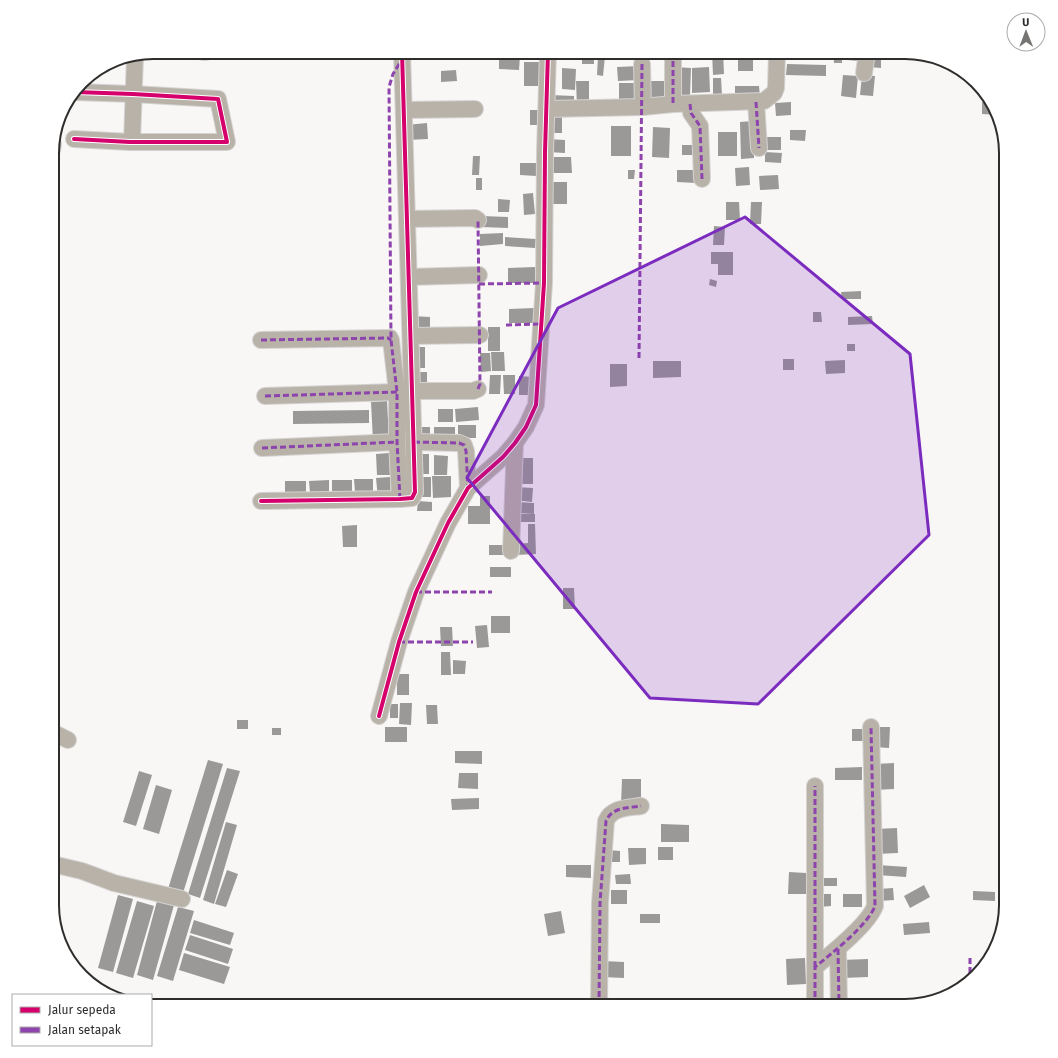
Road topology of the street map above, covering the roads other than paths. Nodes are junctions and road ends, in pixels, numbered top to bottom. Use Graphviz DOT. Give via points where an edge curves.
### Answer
graph roads {
  1 [pos="402,59"];
  2 [pos="548,59"];
  3 [pos="673,59"];
  4 [pos="777,59"];
  5 [pos="867,59"];
  6 [pos="135,61"];
  7 [pos="642,64"];
  8 [pos="864,73"];
  9 [pos="81,92"];
  10 [pos="133,94"];
  11 [pos="756,102"];
  12 [pos="673,104"];
  13 [pos="690,104"];
  14 [pos="643,107"];
  15 [pos="475,109"];
  16 [pos="547,109"];
  17 [pos="404,110"];
  18 [pos="74,139"];
  19 [pos="132,142"];
  20 [pos="759,148"];
  21 [pos="702,179"];
  22 [pos="407,219"];
  23 [pos="478,220"];
  24 [pos="479,275"];
  25 [pos="409,276"];
  26 [pos="480,335"];
  27 [pos="410,336"];
  28 [pos="261,340"];
  29 [pos="478,389"];
  30 [pos="404,392"];
  31 [pos="265,396"];
  32 [pos="397,442"];
  33 [pos="414,442"];
  34 [pos="516,443"];
  35 [pos="262,448"];
  36 [pos="468,488"];
  37 [pos="400,500"];
  38 [pos="261,501"];
  39 [pos="511,551"];
  40 [pos="379,716"];
  41 [pos="871,727"];
  42 [pos="59,736"];
  43 [pos="68,740"];
  44 [pos="815,786"];
  45 [pos="641,806"];
  46 [pos="59,866"];
  47 [pos="182,899"];
  48 [pos="838,948"];
  49 [pos="815,967"];
  50 [pos="599,999"];
  51 [pos="815,999"];
  52 [pos="839,999"];
  1 -- 17 [label="street"];
  2 -- 16 [label="street"];
  3 -- 12 [label="street"];
  4 -- 11 [label="street" via="774,93 764,102"];
  5 -- 8 [label="street"];
  6 -- 10 [label="street"];
  7 -- 14 [label="street"];
  9 -- 10 [label="street"];
  10 -- 19 [label="street"];
  10 -- 19 [label="street" via="218,100 227,142"];
  11 -- 13 [label="street"];
  11 -- 20 [label="street"];
  12 -- 13 [label="street"];
  12 -- 14 [label="street"];
  13 -- 21 [label="street" via="700,126"];
  14 -- 16 [label="street"];
  15 -- 17 [label="street"];
  16 -- 34 [label="street" via="544,283 536,405"];
  17 -- 22 [label="street"];
  18 -- 19 [label="street"];
  22 -- 23 [label="street"];
  22 -- 25 [label="street"];
  24 -- 25 [label="street"];
  25 -- 27 [label="street"];
  26 -- 27 [label="street"];
  27 -- 30 [label="street"];
  28 -- 30 [label="street" via="390,338"];
  29 -- 30 [label="street"];
  30 -- 31 [label="street"];
  30 -- 32 [label="street"];
  30 -- 33 [label="street"];
  32 -- 35 [label="street"];
  32 -- 37 [label="street"];
  33 -- 36 [label="street" via="464,445"];
  33 -- 37 [label="street" via="415,492 412,498"];
  34 -- 36 [label="street"];
  34 -- 39 [label="street"];
  36 -- 40 [label="street" via="448,523 416,592"];
  37 -- 38 [label="street"];
  41 -- 48 [label="street" via="875,906 872,914"];
  42 -- 43 [label="street"];
  44 -- 49 [label="street"];
  45 -- 50 [label="street" via="615,810 608,815 606,821 600,903"];
  46 -- 47 [label="street"];
  48 -- 49 [label="street"];
  48 -- 52 [label="street"];
  49 -- 51 [label="street"];
}
